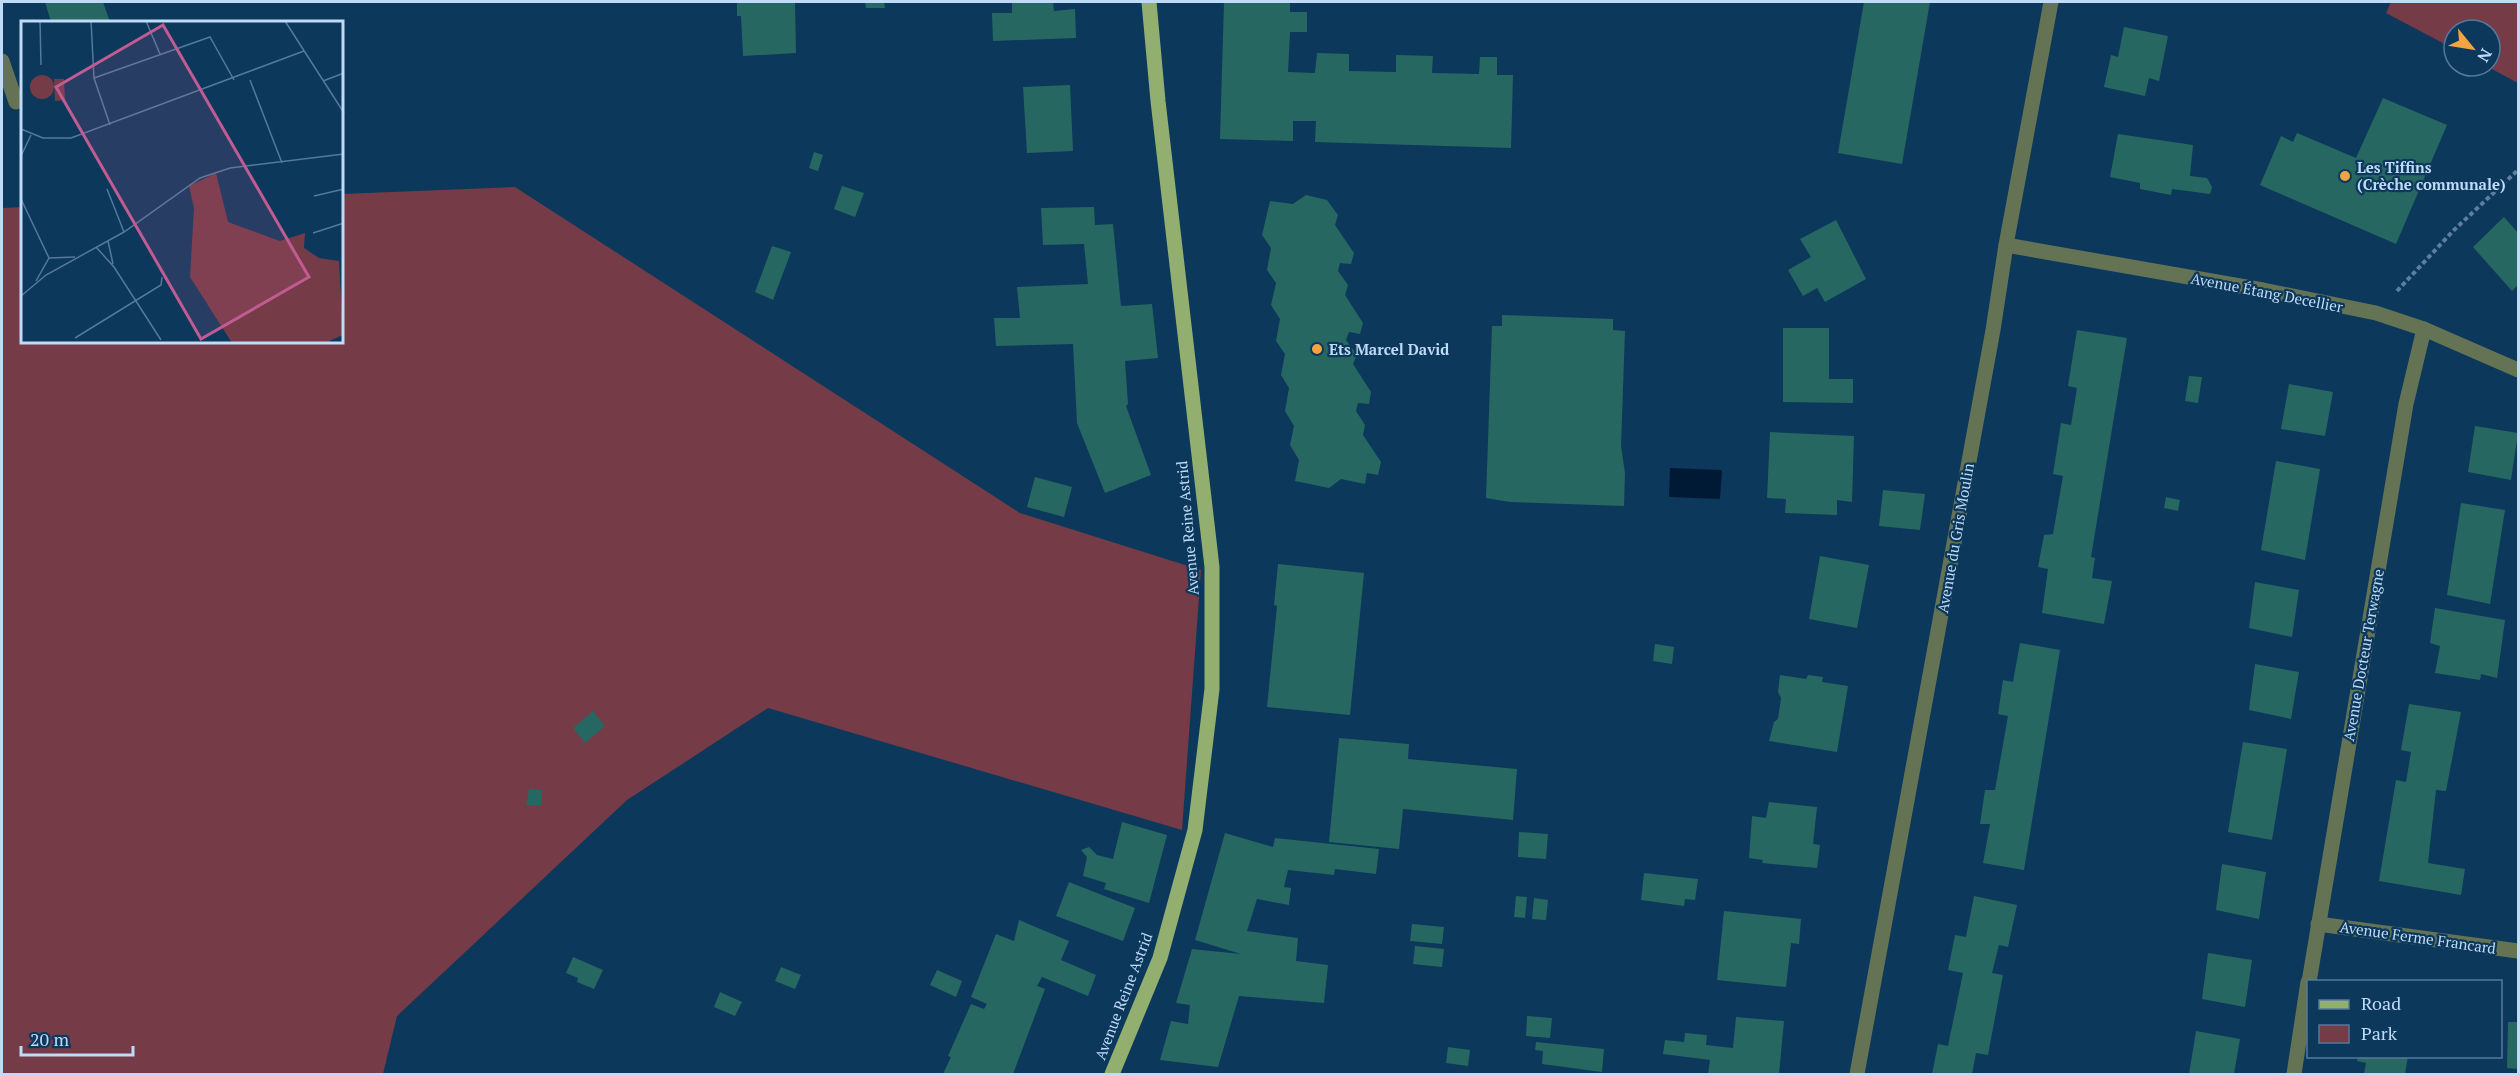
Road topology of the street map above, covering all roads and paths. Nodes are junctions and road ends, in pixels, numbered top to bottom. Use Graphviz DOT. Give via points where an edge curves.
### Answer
graph roads {
  1 [pos="1149,2"];
  2 [pos="2051,2"];
  3 [pos="2,61"];
  4 [pos="16,102"];
  5 [pos="2518,170"];
  6 [pos="2006,245"];
  7 [pos="2376,313"];
  8 [pos="2424,329"];
  9 [pos="2518,370"];
  10 [pos="2318,924"];
  11 [pos="2518,951"];
  12 [pos="2309,980"];
  13 [pos="2307,994"];
  14 [pos="1112,1074"];
  15 [pos="1857,1074"];
  16 [pos="2294,1074"];
  1 -- 14 [label="main road, Avenue Reine Astrid" via="1212,567 1212,689 1195,830 1160,958"];
  2 -- 6 [label="street, Avenue du Gris Moulin"];
  3 -- 4 [label="street"];
  5 -- 7 [label="path" via="2454,230"];
  6 -- 7 [label="street, Avenue Étang Decellier"];
  6 -- 15 [label="street, Avenue du Gris Moulin"];
  7 -- 8 [label="street, Avenue Étang Decellier"];
  8 -- 9 [label="street, Avenue Étang Decellier"];
  8 -- 10 [label="street, Avenue Docteur Terwagne" via="2406,404"];
  10 -- 11 [label="street, Avenue Ferme Francard"];
  10 -- 12 [label="street, Avenue Docteur Terwagne"];
  13 -- 16 [label="street, Avenue Docteur Terwagne"];
}
